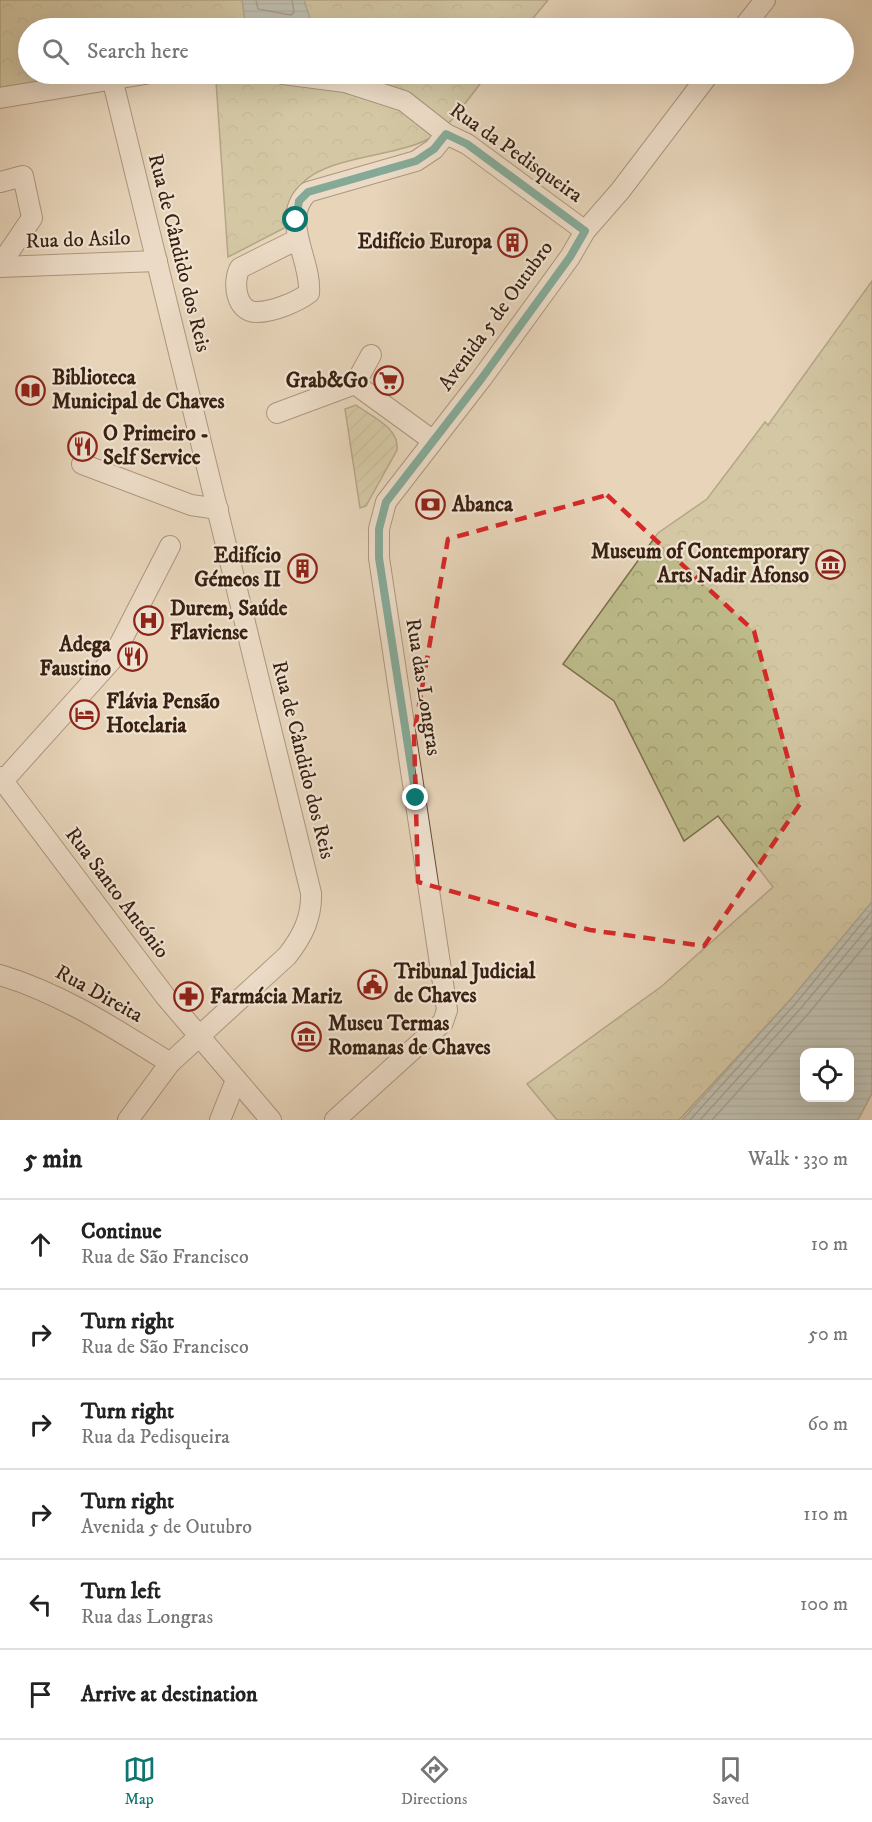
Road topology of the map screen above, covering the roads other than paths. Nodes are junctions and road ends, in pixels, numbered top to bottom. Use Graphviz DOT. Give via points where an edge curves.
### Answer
graph roads {
  1 [pos="765,0"];
  2 [pos="751,18"];
  3 [pos="78,84"];
  4 [pos="113,84"];
  5 [pos="351,84"];
  6 [pos="701,84"];
  7 [pos="0,98"];
  8 [pos="446,134"];
  9 [pos="0,182"];
  10 [pos="585,231"];
  11 [pos="298,239"];
  12 [pos="157,261"];
  13 [pos="0,266"];
  14 [pos="371,355"];
  15 [pos="355,384"];
  16 [pos="277,413"];
  17 [pos="432,440"];
  18 [pos="82,464"];
  19 [pos="386,502"];
  20 [pos="218,509"];
  21 [pos="171,546"];
  22 [pos="2,779"];
  23 [pos="0,975"];
  24 [pos="199,1035"];
  25 [pos="170,1063"];
  26 [pos="236,1080"];
  27 [pos="128,1120"];
  28 [pos="220,1120"];
  29 [pos="271,1120"];
  30 [pos="335,1120"];
  1 -- 2 [label="street"];
  3 -- 7 [label="street"];
  4 -- 12 [label="street, Rua de Cândido dos Reis"];
  5 -- 8 [label="street, Rua da Pedisqueira" via="404,101"];
  6 -- 10 [label="street, Avenida 5 de Outubro"];
  8 -- 10 [label="street, Rua da Pedisqueira" via="467,144"];
  8 -- 11 [label="street" via="434,149 416,161 308,192 299,201"];
  9 -- 13 [label="street" via="23,176 32,218"];
  10 -- 17 [label="street, Avenida 5 de Outubro" via="482,378"];
  12 -- 13 [label="street, Rua do Asilo"];
  12 -- 20 [label="street, Rua de Cândido dos Reis"];
  14 -- 15 [label="street"];
  15 -- 16 [label="street"];
  15 -- 17 [label="street"];
  17 -- 19 [label="street, Avenida 5 de Outubro"];
  18 -- 20 [label="street" via="191,505"];
  19 -- 30 [label="street, Rua das Longras" via="379,529 379,558 447,1000 443,1022"];
  20 -- 24 [label="street, Rua de Cândido dos Reis" via="311,893 309,918 293,948"];
  21 -- 22 [label="street" via="111,661"];
  22 -- 24 [label="street, Rua Santo António" via="165,996"];
  23 -- 25 [label="street, Rua Direita" via="81,1007"];
  24 -- 25 [label="street"];
  24 -- 26 [label="street, Rua Santo António"];
  25 -- 27 [label="street"];
  26 -- 28 [label="street"];
  26 -- 29 [label="street, Rua Santo António"];
}
